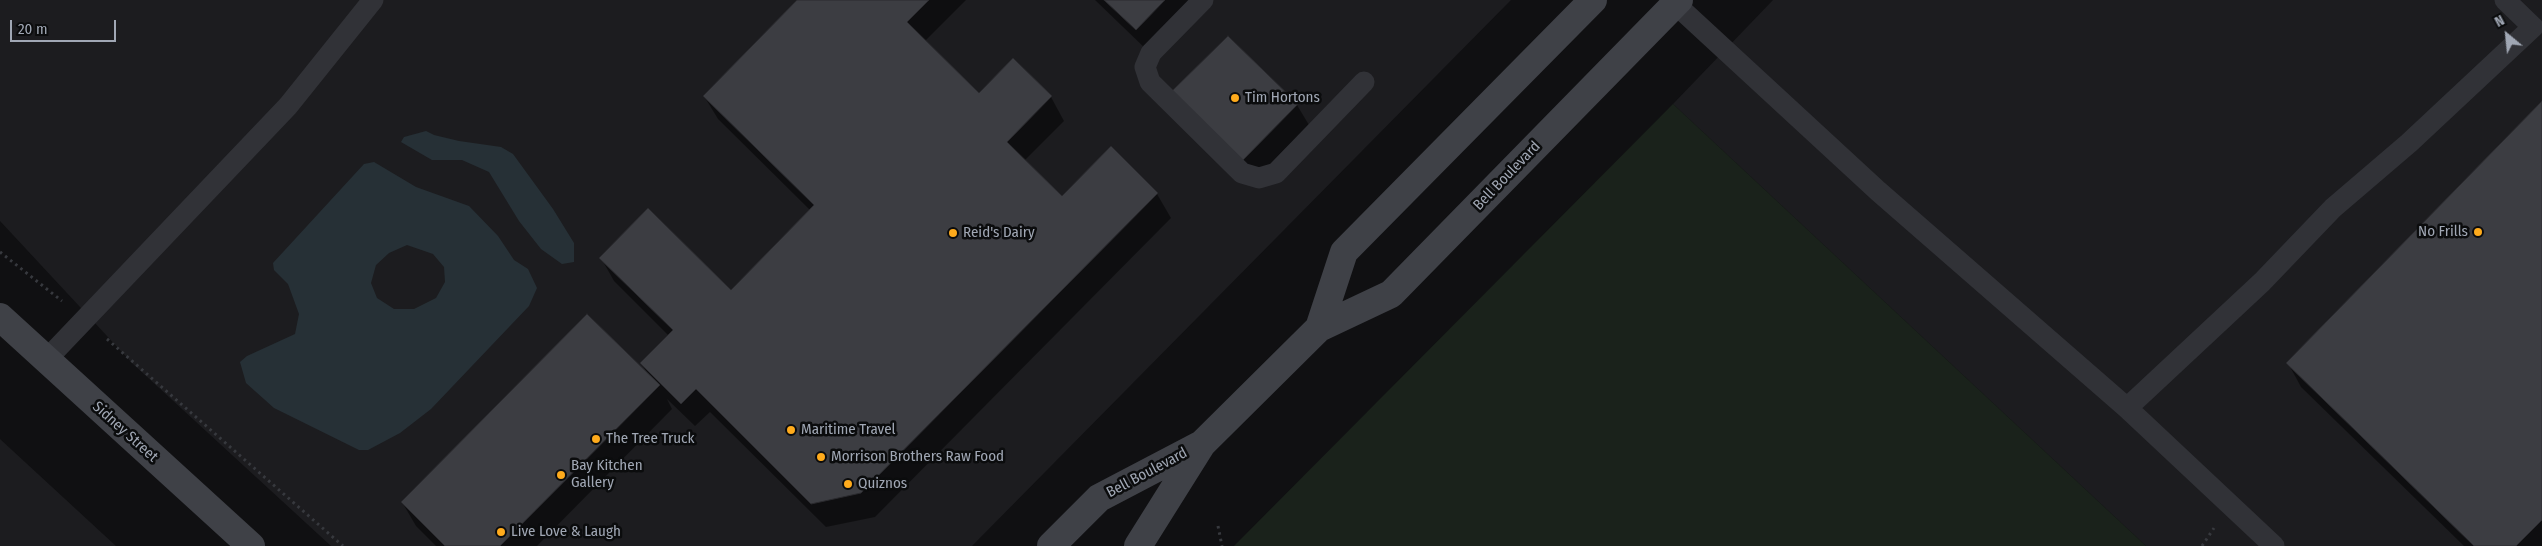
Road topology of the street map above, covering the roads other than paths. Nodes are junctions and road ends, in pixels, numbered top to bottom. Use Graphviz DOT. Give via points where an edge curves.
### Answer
graph roads {
  1 [pos="373,0"];
  2 [pos="1203,0"];
  3 [pos="1593,0"];
  4 [pos="2505,0"];
  5 [pos="1675,1"];
  6 [pos="1364,82"];
  7 [pos="0,317"];
  8 [pos="1319,328"];
  9 [pos="46,360"];
  10 [pos="2126,408"];
  11 [pos="1202,444"];
  12 [pos="251,546"];
  13 [pos="1051,546"];
  14 [pos="1138,546"];
  15 [pos="2274,546"];
  1 -- 9 [label="lane" via="288,106"];
  2 -- 6 [label="lane" via="1151,53 1145,67 1150,82 1242,173 1259,178 1276,173"];
  3 -- 8 [label="main road, Bell Boulevard" via="1344,252"];
  4 -- 10 [label="lane" via="2532,27 2409,143 2333,208 2262,282"];
  5 -- 8 [label="main road, Bell Boulevard" via="1391,294"];
  5 -- 10 [label="lane" via="1878,190"];
  7 -- 9 [label="main road, Sidney Street"];
  8 -- 11 [label="main road, Bell Boulevard"];
  9 -- 12 [label="main road, Sidney Street"];
  10 -- 15 [label="lane"];
  11 -- 13 [label="main road, Bell Boulevard" via="1099,498"];
  11 -- 14 [label="main road, Bell Boulevard"];
}
